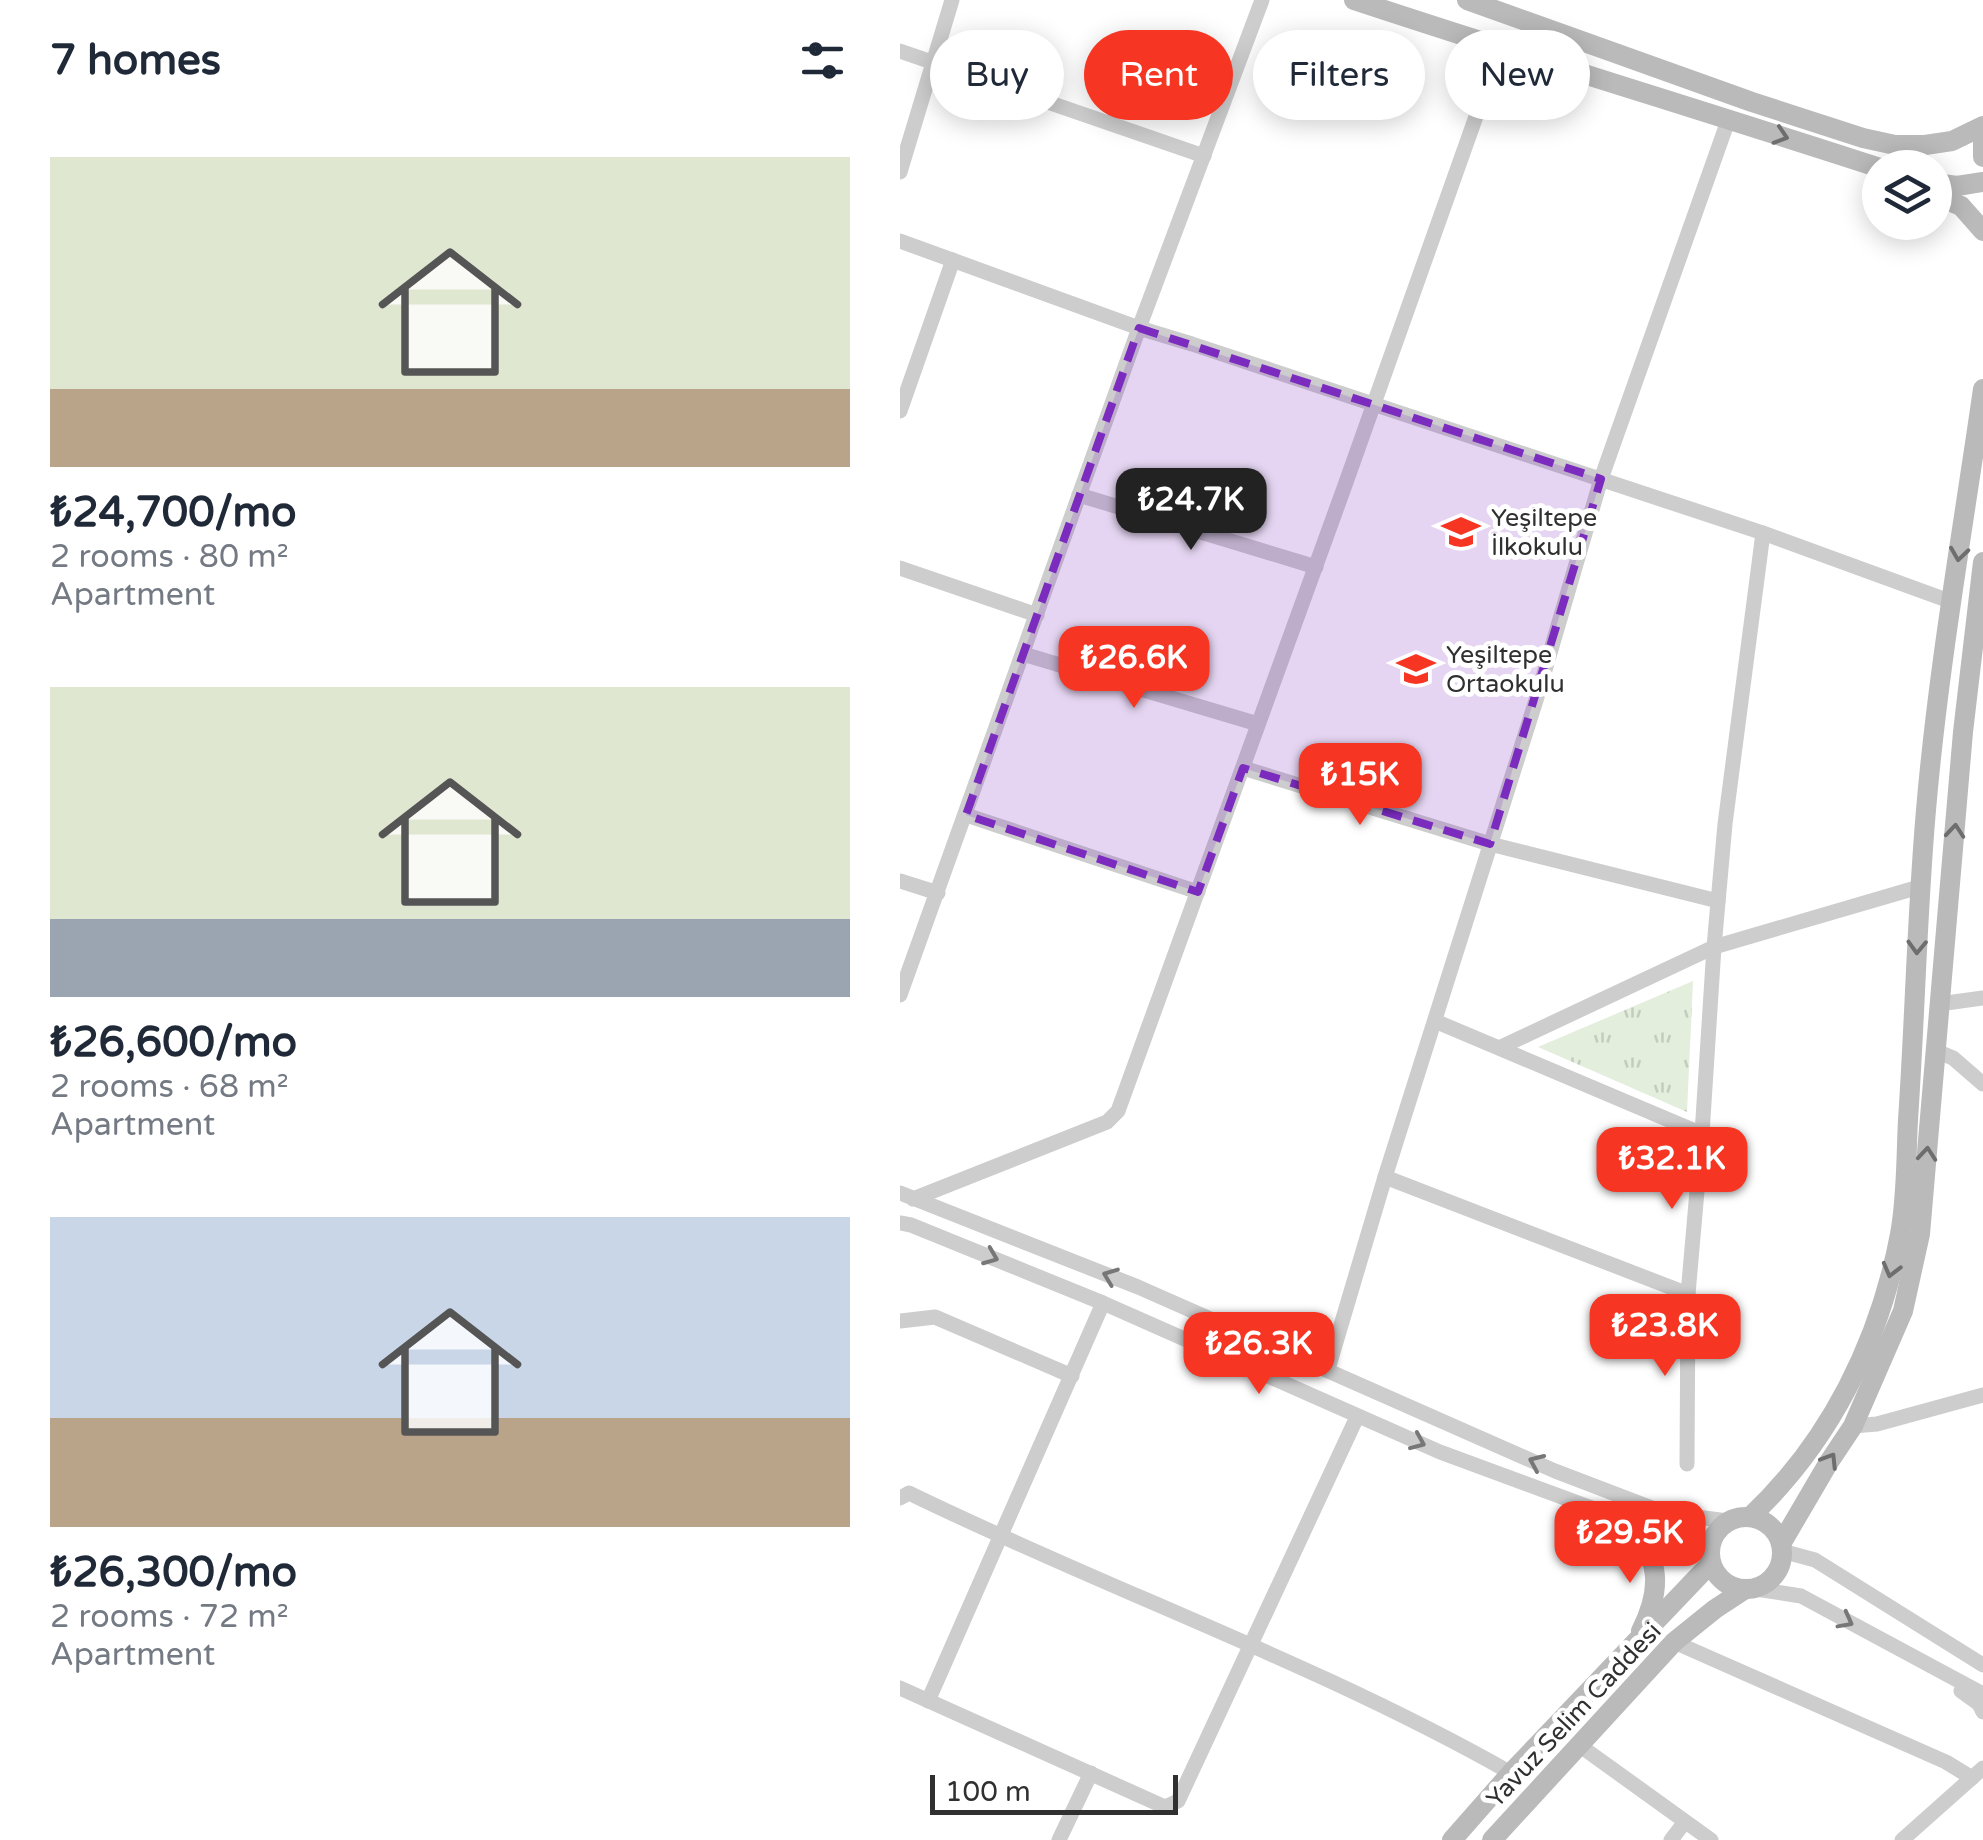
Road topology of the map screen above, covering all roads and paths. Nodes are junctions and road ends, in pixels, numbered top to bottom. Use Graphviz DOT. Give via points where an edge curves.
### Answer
graph roads {
  1 [pos="952,0"];
  2 [pos="1262,0"];
  3 [pos="1354,0"];
  4 [pos="1467,0"];
  5 [pos="943,30"];
  6 [pos="1445,31"];
  7 [pos="900,51"];
  8 [pos="930,60"];
  9 [pos="930,74"];
  10 [pos="1590,76"];
  11 [pos="1064,107"];
  12 [pos="1729,118"];
  13 [pos="1475,120"];
  14 [pos="1983,126"];
  15 [pos="1983,140"];
  16 [pos="1204,156"];
  17 [pos="1983,157"];
  18 [pos="1862,162"];
  19 [pos="900,172"];
  20 [pos="1983,182"];
  21 [pos="1952,185"];
  22 [pos="1952,202"];
  23 [pos="1983,231"];
  24 [pos="900,241"];
  25 [pos="953,260"];
  26 [pos="1139,328"];
  27 [pos="1983,388"];
  28 [pos="1374,404"];
  29 [pos="900,411"];
  30 [pos="1601,479"];
  31 [pos="1079,495"];
  32 [pos="1763,533"];
  33 [pos="1316,566"];
  34 [pos="900,568"];
  35 [pos="1982,569"];
  36 [pos="1952,602"];
  37 [pos="1037,615"];
  38 [pos="1023,654"];
  39 [pos="1258,724"];
  40 [pos="1973,732"];
  41 [pos="1242,768"];
  42 [pos="966,815"];
  43 [pos="1490,844"];
  44 [pos="900,881"];
  45 [pos="1919,887"];
  46 [pos="1198,892"];
  47 [pos="938,893"];
  48 [pos="1718,901"];
  49 [pos="1714,947"];
  50 [pos="900,995"];
  51 [pos="1983,998"];
  52 [pos="1939,1004"];
  53 [pos="1435,1021"];
  54 [pos="1501,1047"];
  55 [pos="1936,1051"];
  56 [pos="1983,1084"];
  57 [pos="1702,1134"];
  58 [pos="1385,1176"];
  59 [pos="907,1196"];
  60 [pos="900,1223"];
  61 [pos="1688,1294"];
  62 [pos="1103,1303"];
  63 [pos="900,1321"];
  64 [pos="1328,1370"];
  65 [pos="1072,1376"];
  66 [pos="1983,1395"];
  67 [pos="1357,1417"];
  68 [pos="1853,1426"];
  69 [pos="1686,1464"];
  70 [pos="900,1498"];
  71 [pos="1750,1517"];
  72 [pos="1728,1521"];
  73 [pos="1632,1524"];
  74 [pos="1000,1538"];
  75 [pos="1782,1548"];
  76 [pos="1710,1559"];
  77 [pos="1750,1589"];
  78 [pos="1674,1642"];
  79 [pos="1250,1645"];
  80 [pos="1633,1646"];
  81 [pos="1895,1648"];
  82 [pos="1983,1665"];
  83 [pos="900,1688"];
  84 [pos="1983,1694"];
  85 [pos="928,1701"];
  86 [pos="1983,1712"];
  87 [pos="1579,1745"];
  88 [pos="1091,1773"];
  89 [pos="1978,1773"];
  90 [pos="1511,1774"];
  91 [pos="1684,1822"];
  92 [pos="1059,1840"];
  93 [pos="1452,1840"];
  94 [pos="1492,1840"];
  95 [pos="1672,1840"];
  96 [pos="1711,1840"];
  97 [pos="1902,1840"];
  1 -- 5 [label="street"];
  2 -- 16 [label="street"];
  3 -- 6 [label="main road"];
  4 -- 14 [label="main road" via="1863,138 1926,145"];
  7 -- 8 [label="street"];
  9 -- 19 [label="street"];
  10 -- 12 [label="main road"];
  11 -- 16 [label="street"];
  12 -- 18 [label="main road, one-way"];
  12 -- 30 [label="street"];
  13 -- 28 [label="street"];
  15 -- 17 [label="main road"];
  16 -- 26 [label="street"];
  20 -- 21 [label="main road"];
  22 -- 23 [label="main road"];
  24 -- 25 [label="street"];
  25 -- 26 [label="street"];
  25 -- 29 [label="street"];
  26 -- 28 [label="street"];
  26 -- 31 [label="street"];
  27 -- 36 [label="main road, one-way"];
  28 -- 30 [label="street"];
  28 -- 33 [label="street"];
  30 -- 32 [label="street"];
  30 -- 43 [label="street"];
  31 -- 33 [label="street"];
  31 -- 37 [label="street"];
  32 -- 36 [label="street"];
  32 -- 48 [label="street"];
  33 -- 39 [label="street"];
  34 -- 37 [label="street"];
  35 -- 40 [label="main road"];
  36 -- 45 [label="main road"];
  37 -- 38 [label="street"];
  38 -- 39 [label="street"];
  38 -- 42 [label="street"];
  39 -- 41 [label="street"];
  52 -- 40 [label="main road, one-way"];
  41 -- 43 [label="street"];
  41 -- 46 [label="street"];
  42 -- 46 [label="street"];
  42 -- 47 [label="street"];
  43 -- 48 [label="street"];
  43 -- 53 [label="street"];
  44 -- 47 [label="street"];
  45 -- 49 [label="street"];
  45 -- 71 [label="main road, one-way" via="1900,1232 1884,1296 1852,1383 1814,1444"];
  46 -- 59 [label="street" via="1118,1111 1108,1122"];
  47 -- 50 [label="street"];
  48 -- 49 [label="street"];
  49 -- 54 [label="street"];
  49 -- 57 [label="street"];
  51 -- 52 [label="street"];
  52 -- 55 [label="main road"];
  53 -- 54 [label="street"];
  53 -- 58 [label="street"];
  54 -- 57 [label="street"];
  55 -- 56 [label="street"];
  68 -- 55 [label="main road, one-way" via="1903,1311 1920,1234"];
  57 -- 61 [label="street"];
  58 -- 61 [label="street"];
  58 -- 64 [label="street"];
  64 -- 59 [label="street, one-way"];
  60 -- 62 [label="street, one-way"];
  61 -- 69 [label="street"];
  62 -- 65 [label="street"];
  62 -- 67 [label="street"];
  63 -- 65 [label="street" via="935,1317"];
  72 -- 64 [label="street, one-way" via="1665,1513"];
  65 -- 74 [label="street"];
  66 -- 68 [label="street"];
  67 -- 73 [label="street, one-way"];
  67 -- 79 [label="street"];
  75 -- 68 [label="main road, one-way"];
  70 -- 74 [label="street" via="910,1494"];
  71 -- 72 [label="main road"];
  71 -- 75 [label="main road" via="1770,1526"];
  72 -- 76 [label="main road" via="1712,1537"];
  73 -- 76 [label="street"];
  73 -- 80 [label="main road" via="1656,1580"];
  74 -- 79 [label="street"];
  74 -- 85 [label="street"];
  75 -- 77 [label="main road" via="1774,1576"];
  75 -- 82 [label="street" via="1815,1560"];
  76 -- 77 [label="main road" via="1721,1581"];
  76 -- 80 [label="main road, Yavuz Selim Caddesi"];
  77 -- 78 [label="main road, Yavuz Selim Caddesi"];
  77 -- 81 [label="street, one-way" via="1801,1596"];
  78 -- 87 [label="main road, Yavuz Selim Caddesi"];
  78 -- 89 [label="street"];
  79 -- 88 [label="street" via="1178,1802 1165,1806"];
  79 -- 90 [label="street"];
  80 -- 90 [label="main road, Yavuz Selim Caddesi"];
  81 -- 84 [label="street"];
  81 -- 86 [label="street"];
  83 -- 85 [label="street"];
  85 -- 88 [label="street"];
  87 -- 91 [label="street"];
  87 -- 94 [label="main road, Yavuz Selim Caddesi"];
  88 -- 92 [label="street"];
  89 -- 97 [label="street"];
  90 -- 93 [label="main road, Yavuz Selim Caddesi"];
  91 -- 95 [label="street"];
  91 -- 96 [label="street"];
}
